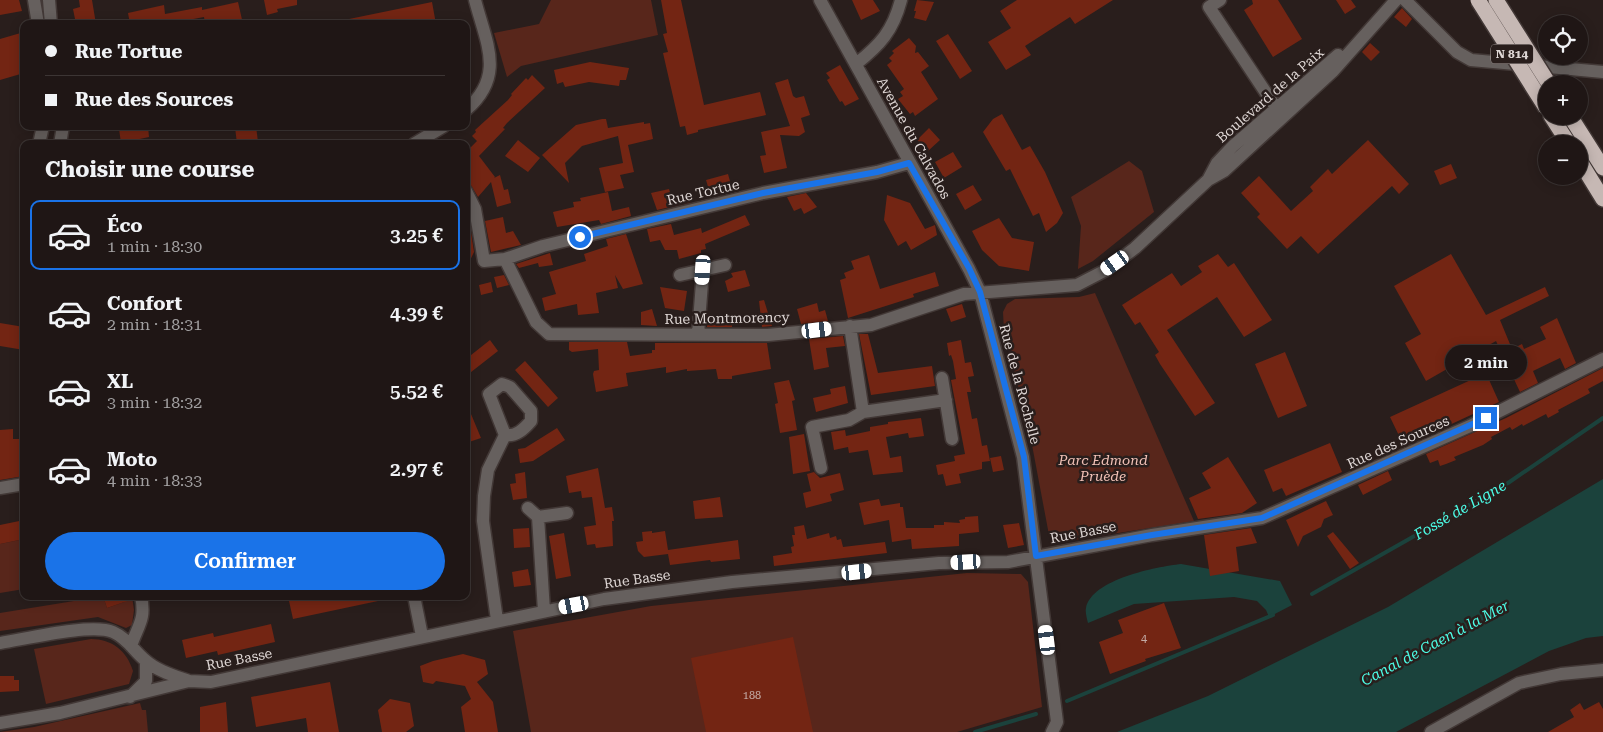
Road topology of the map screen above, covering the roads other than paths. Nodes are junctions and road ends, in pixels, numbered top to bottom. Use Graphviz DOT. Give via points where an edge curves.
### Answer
graph roads {
  1 [pos="34,0"];
  2 [pos="49,0"];
  3 [pos="475,0"];
  4 [pos="820,0"];
  5 [pos="901,0"];
  6 [pos="1220,0"];
  7 [pos="1396,0"];
  8 [pos="1405,0"];
  9 [pos="1478,0"];
  10 [pos="1496,0"];
  11 [pos="37,20"];
  12 [pos="52,20"];
  13 [pos="856,64"];
  14 [pos="1603,72"];
  15 [pos="1543,75"];
  16 [pos="1538,95"];
  17 [pos="470,106"];
  18 [pos="1278,112"];
  19 [pos="1576,125"];
  20 [pos="437,130"];
  21 [pos="421,140"];
  22 [pos="909,163"];
  23 [pos="1603,168"];
  24 [pos="1588,174"];
  25 [pos="1603,198"];
  26 [pos="470,199"];
  27 [pos="505,258"];
  28 [pos="725,265"];
  29 [pos="703,270"];
  30 [pos="680,275"];
  31 [pos="1079,284"];
  32 [pos="980,292"];
  33 [pos="850,326"];
  34 [pos="698,334"];
  35 [pos="1603,359"];
  36 [pos="942,378"];
  37 [pos="946,400"];
  38 [pos="863,412"];
  39 [pos="505,435"];
  40 [pos="952,439"];
  41 [pos="821,468"];
  42 [pos="20,485"];
  43 [pos="0,488"];
  44 [pos="528,508"];
  45 [pos="567,513"];
  46 [pos="538,517"];
  47 [pos="1197,528"];
  48 [pos="1036,556"];
  49 [pos="141,600"];
  50 [pos="415,600"];
  51 [pos="544,611"];
  52 [pos="497,620"];
  53 [pos="422,636"];
  54 [pos="0,643"];
  55 [pos="131,646"];
  56 [pos="146,661"];
  57 [pos="1603,670"];
  58 [pos="189,681"];
  59 [pos="130,697"];
  60 [pos="0,723"];
  61 [pos="1055,727"];
  62 [pos="1431,732"];
  1 -- 11 [label="street"];
  2 -- 12 [label="street"];
  3 -- 17 [label="street" via="491,62 485,89"];
  4 -- 13 [label="street, Avenue du Calvados"];
  5 -- 13 [label="street" via="887,34"];
  6 -- 18 [label="street" via="1209,7"];
  7 -- 18 [label="street, Boulevard de la Paix" via="1360,39"];
  8 -- 14 [label="street" via="1457,52 1470,60"];
  9 -- 16 [label="highway, N 814, bridge"];
  10 -- 15 [label="highway, N 814, bridge"];
  13 -- 22 [label="street, Avenue du Calvados"];
  18 -- 31 [label="street, Boulevard de la Paix" via="1233,146 1217,163 1208,180 1135,248 1106,270"];
  19 -- 23 [label="highway"];
  20 -- 21 [label="street"];
  22 -- 27 [label="street, Rue Tortue" via="763,193"];
  22 -- 32 [label="street, Avenue du Calvados"];
  24 -- 25 [label="highway"];
  26 -- 27 [label="street, Rue Tortue" via="475,209 484,261"];
  27 -- 34 [label="street, Rue Montmorency" via="536,322 548,334"];
  28 -- 29 [label="street"];
  29 -- 30 [label="street"];
  29 -- 34 [label="street"];
  31 -- 32 [label="street, Rue Montmorency"];
  32 -- 33 [label="street, Rue Montmorency" via="964,294 871,325"];
  32 -- 48 [label="street, Rue de la Rochelle" via="1024,457"];
  33 -- 34 [label="street, Rue Montmorency" via="768,335"];
  33 -- 38 [label="street"];
  35 -- 47 [label="street, Rue des Sources" via="1470,426 1262,518"];
  36 -- 37 [label="street"];
  37 -- 38 [label="street"];
  37 -- 40 [label="street"];
  38 -- 41 [label="street" via="849,420 812,427"];
  39 -- 52 [label="street" via="488,470 484,496 483,521"];
  42 -- 43 [label="street"];
  44 -- 46 [label="street"];
  45 -- 46 [label="street"];
  46 -- 51 [label="street"];
  47 -- 48 [label="street, Rue Basse"];
  48 -- 51 [label="street, Rue Basse" via="1008,562 939,563 732,582 613,597"];
  48 -- 61 [label="street, Rue de la Rochelle"];
  49 -- 55 [label="street" via="141,627"];
  50 -- 53 [label="street"];
  51 -- 52 [label="street, Rue Basse"];
  52 -- 53 [label="street, Rue Basse"];
  53 -- 58 [label="street, Rue Basse" via="211,682"];
  54 -- 55 [label="street" via="97,629 112,632"];
  55 -- 56 [label="street"];
  56 -- 58 [label="street"];
  56 -- 59 [label="street" via="146,681"];
  57 -- 62 [label="street" via="1519,683"];
  58 -- 59 [label="street, Rue Basse"];
  59 -- 60 [label="street, Rue Basse"];
}
